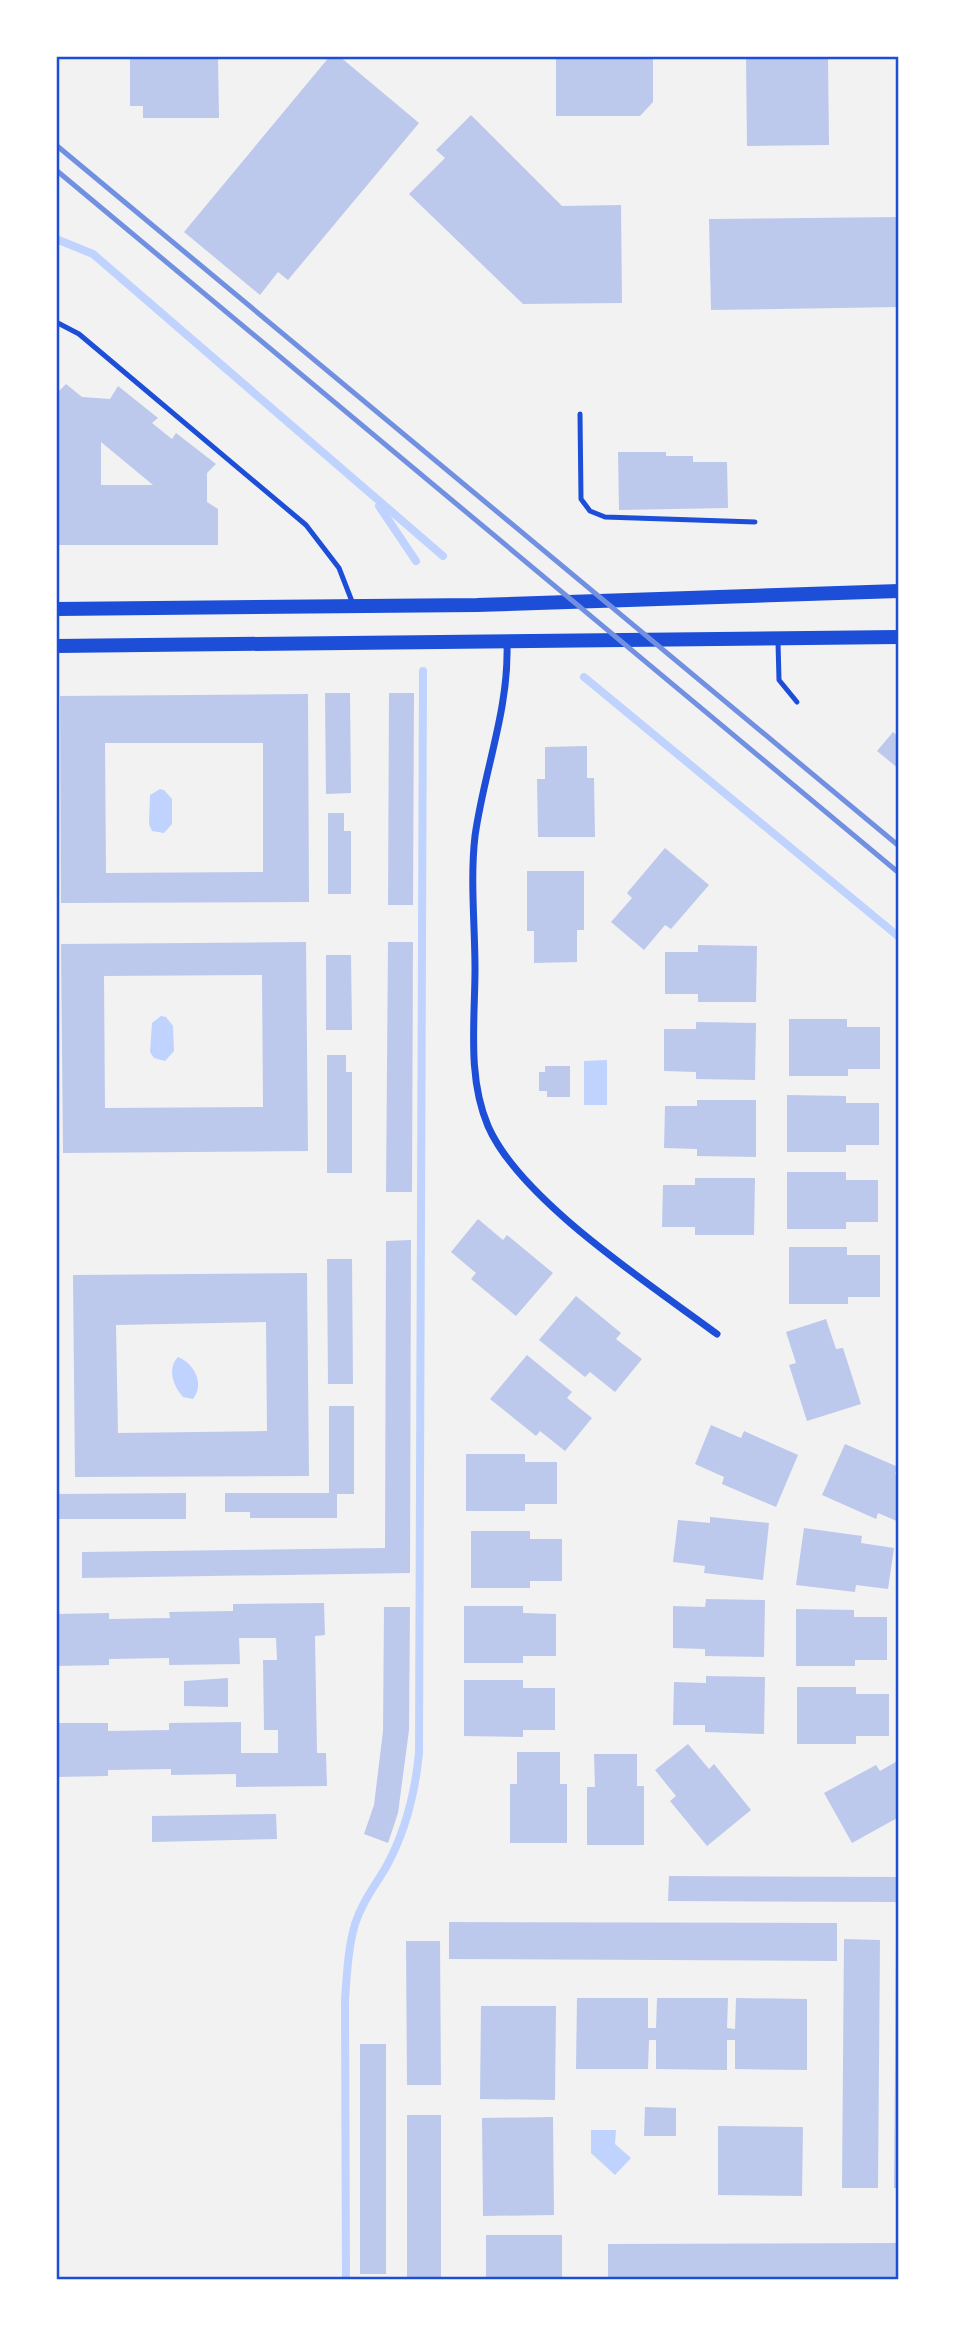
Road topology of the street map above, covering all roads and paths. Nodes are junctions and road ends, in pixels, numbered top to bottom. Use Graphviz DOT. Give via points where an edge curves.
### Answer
graph roads {
  1 [pos="56,322"];
  2 [pos="580,414"];
  3 [pos="755,522"];
  4 [pos="899,591"];
  5 [pos="353,604"];
  6 [pos="56,608"];
  7 [pos="899,637"];
  8 [pos="778,639"];
  9 [pos="507,644"];
  10 [pos="56,646"];
  11 [pos="797,702"];
  12 [pos="717,1334"];
  1 -- 5 [label="lane" via="79,334 306,525 339,568"];
  2 -- 3 [label="lane" via="581,499 590,511 605,517"];
  4 -- 5 [label="main road" via="477,605"];
  5 -- 6 [label="main road"];
  7 -- 8 [label="main road"];
  8 -- 9 [label="main road"];
  8 -- 11 [label="lane" via="779,680"];
  9 -- 10 [label="main road"];
  9 -- 12 [label="street" via="504,698 475,837 474,1076 488,1125 510,1161 541,1194 597,1245"];
}
